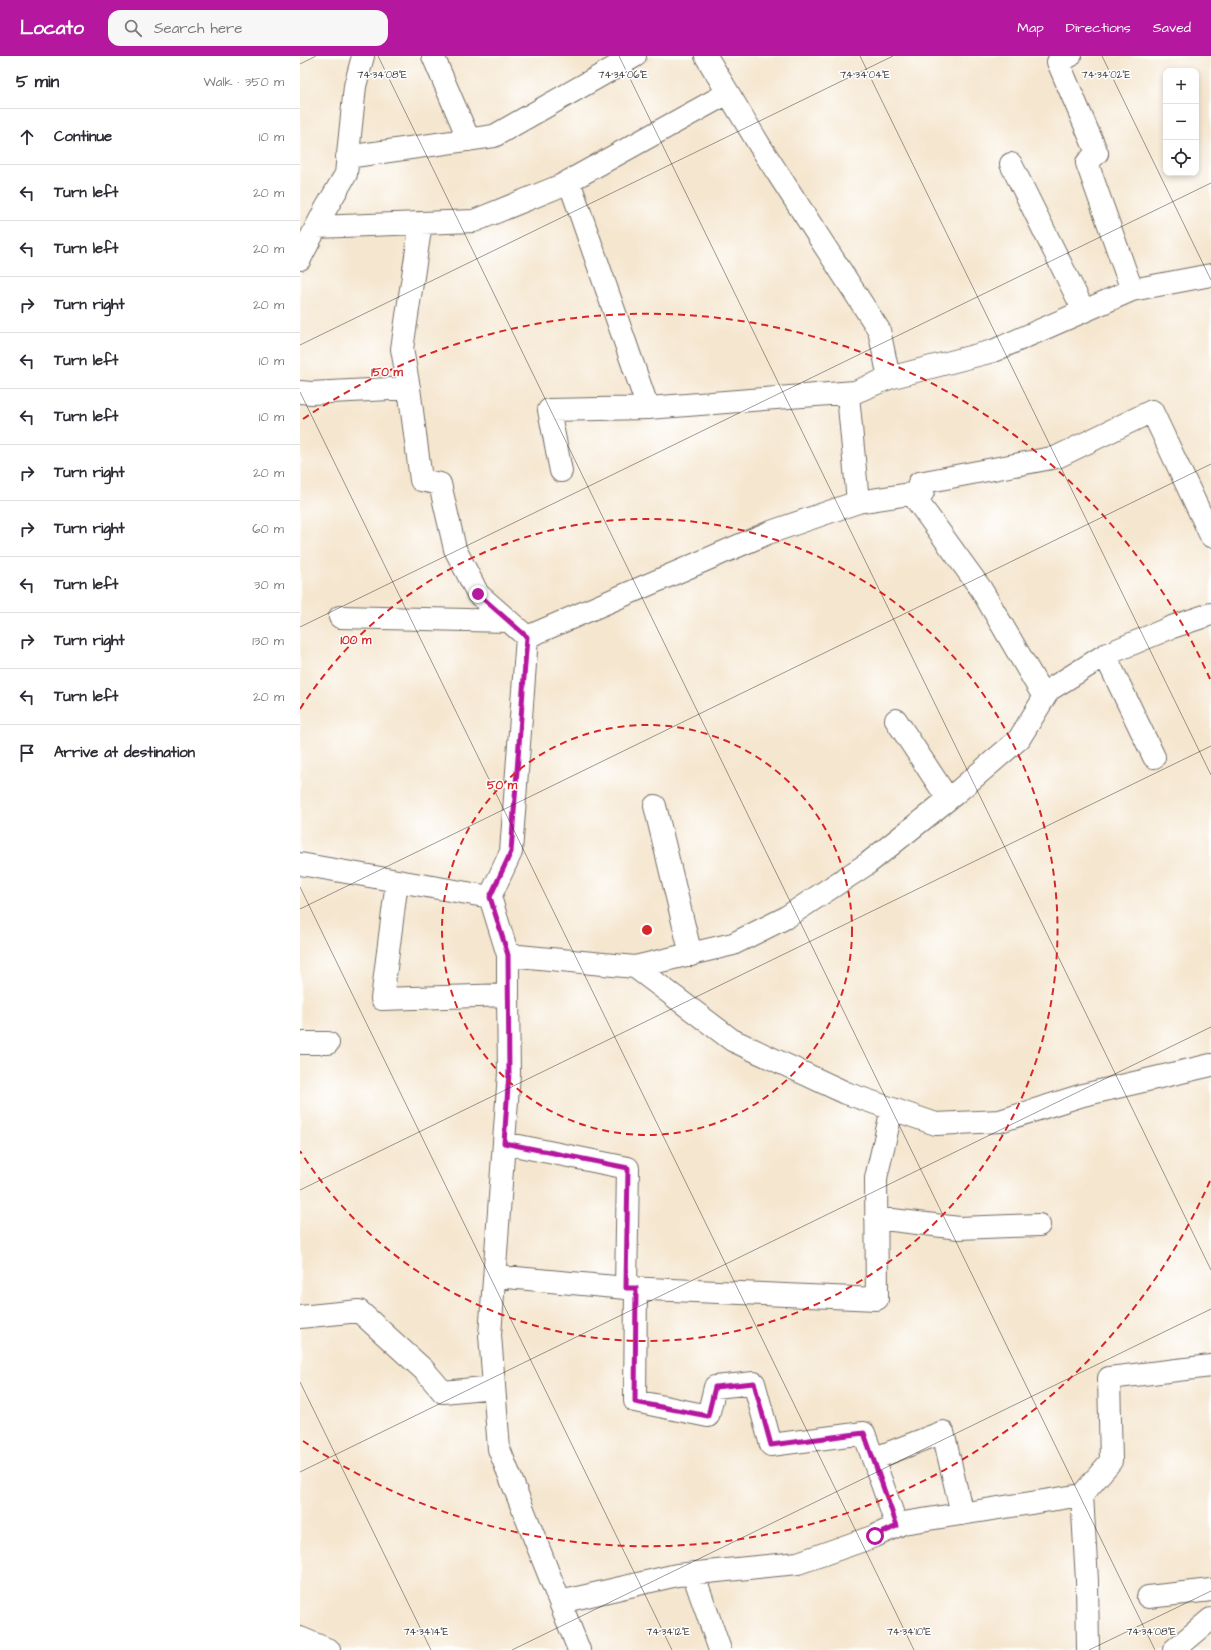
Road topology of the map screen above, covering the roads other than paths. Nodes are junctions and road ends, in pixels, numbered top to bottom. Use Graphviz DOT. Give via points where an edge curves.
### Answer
graph roads {
  1 [pos="363,56"];
  2 [pos="433,56"];
  3 [pos="635,56"];
  4 [pos="706,56"];
  5 [pos="1070,56"];
  6 [pos="728,93"];
  7 [pos="469,140"];
  8 [pos="347,157"];
  9 [pos="1011,164"];
  10 [pos="569,181"];
  11 [pos="421,223"];
  12 [pos="316,227"];
  13 [pos="300,259"];
  14 [pos="1211,275"];
  15 [pos="1132,290"];
  16 [pos="1084,311"];
  17 [pos="889,378"];
  18 [pos="409,388"];
  19 [pos="300,392"];
  20 [pos="855,392"];
  21 [pos="648,408"];
  22 [pos="561,471"];
  23 [pos="912,494"];
  24 [pos="858,502"];
  25 [pos="1211,536"];
  26 [pos="1211,614"];
  27 [pos="340,617"];
  28 [pos="509,621"];
  29 [pos="527,637"];
  30 [pos="1105,655"];
  31 [pos="1044,697"];
  32 [pos="896,720"];
  33 [pos="1154,757"];
  34 [pos="948,800"];
  35 [pos="655,806"];
  36 [pos="300,864"];
  37 [pos="397,881"];
  38 [pos="490,897"];
  39 [pos="508,955"];
  40 [pos="691,955"];
  41 [pos="635,967"];
  42 [pos="508,995"];
  43 [pos="300,1042"];
  44 [pos="328,1043"];
  45 [pos="1211,1065"];
  46 [pos="892,1109"];
  47 [pos="504,1143"];
  48 [pos="876,1218"];
  49 [pos="1040,1225"];
  50 [pos="495,1276"];
  51 [pos="631,1288"];
  52 [pos="300,1317"];
  53 [pos="1211,1366"];
  54 [pos="494,1387"];
  55 [pos="873,1459"];
  56 [pos="1082,1495"];
  57 [pos="962,1514"];
  58 [pos="897,1526"];
  59 [pos="693,1573"];
  60 [pos="1211,1590"];
  61 [pos="1148,1597"];
  62 [pos="560,1602"];
  63 [pos="1211,1619"];
  64 [pos="300,1638"];
  65 [pos="330,1650"];
  66 [pos="579,1650"];
  67 [pos="720,1650"];
  68 [pos="1088,1650"];
  69 [pos="1174,1650"];
  1 -- 8 [label="street" via="356,86"];
  2 -- 7 [label="street"];
  3 -- 7 [label="street" via="494,136"];
  4 -- 6 [label="street"];
  5 -- 15 [label="street" via="1058,62 1097,153 1087,164"];
  6 -- 10 [label="street"];
  6 -- 17 [label="street" via="879,330"];
  7 -- 8 [label="street"];
  8 -- 12 [label="street" via="346,174"];
  9 -- 16 [label="street"];
  10 -- 11 [label="street" via="474,221"];
  10 -- 21 [label="street"];
  11 -- 12 [label="street"];
  11 -- 18 [label="street" via="402,349"];
  12 -- 13 [label="street"];
  14 -- 15 [label="street"];
  15 -- 16 [label="street"];
  16 -- 17 [label="street" via="993,351"];
  17 -- 20 [label="street"];
  18 -- 19 [label="street" via="311,394"];
  18 -- 28 [label="street" via="421,480 440,484 455,549 478,594"];
  20 -- 21 [label="street"];
  20 -- 24 [label="street" via="848,395"];
  21 -- 22 [label="street" via="549,410"];
  23 -- 24 [label="street"];
  23 -- 25 [label="street" via="923,492 919,483 1058,457 1152,411"];
  23 -- 31 [label="street" via="981,589"];
  24 -- 29 [label="street" via="768,533"];
  26 -- 30 [label="street" via="1172,626"];
  27 -- 28 [label="street"];
  28 -- 29 [label="street"];
  29 -- 38 [label="street" via="511,852"];
  30 -- 31 [label="street" via="1049,690"];
  30 -- 33 [label="street"];
  31 -- 34 [label="street" via="1019,739"];
  32 -- 34 [label="street"];
  34 -- 40 [label="street" via="867,864 785,918 733,944"];
  35 -- 40 [label="street"];
  36 -- 37 [label="street"];
  37 -- 38 [label="street"];
  37 -- 42 [label="street" via="382,999"];
  38 -- 39 [label="street"];
  39 -- 41 [label="street"];
  39 -- 42 [label="street"];
  40 -- 41 [label="street"];
  41 -- 46 [label="street" via="732,1040 846,1093"];
  42 -- 47 [label="street" via="509,1073"];
  43 -- 44 [label="street"];
  45 -- 46 [label="street" via="1083,1095 1000,1121 936,1124"];
  46 -- 48 [label="street" via="876,1178"];
  47 -- 50 [label="street"];
  47 -- 51 [label="street" via="628,1168"];
  48 -- 49 [label="street" via="959,1228"];
  48 -- 51 [label="street" via="877,1299"];
  50 -- 51 [label="street"];
  50 -- 54 [label="street" via="490,1335"];
  51 -- 55 [label="street" via="635,1402 708,1416 715,1387 754,1383 771,1445 864,1433"];
  52 -- 54 [label="street" via="359,1311 424,1370 443,1392"];
  53 -- 56 [label="street" via="1110,1378 1111,1461"];
  54 -- 62 [label="street" via="499,1449"];
  55 -- 57 [label="street" via="943,1432"];
  55 -- 58 [label="street"];
  56 -- 57 [label="street"];
  56 -- 68 [label="street"];
  57 -- 58 [label="street"];
  58 -- 59 [label="street" via="798,1563"];
  59 -- 62 [label="street"];
  59 -- 67 [label="street"];
  60 -- 61 [label="street"];
  62 -- 66 [label="street"];
  63 -- 69 [label="street"];
  64 -- 65 [label="street"];
}
